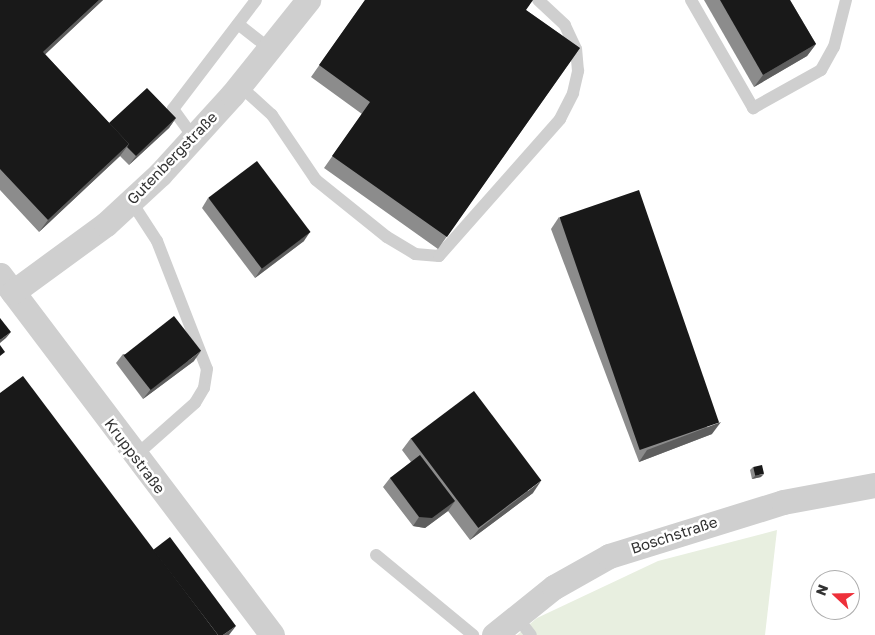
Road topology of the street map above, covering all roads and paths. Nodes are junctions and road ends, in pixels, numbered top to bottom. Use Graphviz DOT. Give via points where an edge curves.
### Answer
graph roads {
  1 [pos="256,0"];
  2 [pos="308,0"];
  3 [pos="538,0"];
  4 [pos="691,0"];
  5 [pos="846,0"];
  6 [pos="238,24"];
  7 [pos="270,49"];
  8 [pos="240,86"];
  9 [pos="194,138"];
  10 [pos="131,201"];
  11 [pos="7,284"];
  12 [pos="135,456"];
  13 [pos="875,484"];
  14 [pos="376,554"];
  15 [pos="516,616"];
  16 [pos="272,635"];
  17 [pos="473,635"];
  18 [pos="494,635"];
  19 [pos="531,635"];
  1 -- 6 [label="lane"];
  2 -- 7 [label="street, Gutenbergstraße"];
  3 -- 8 [label="lane" via="566,25 576,49 578,71 573,93 560,119 439,256 415,254 387,237 316,180 272,114"];
  4 -- 5 [label="lane" via="753,108 820,70 834,47"];
  6 -- 7 [label="lane"];
  6 -- 9 [label="lane" via="173,109"];
  7 -- 8 [label="street, Gutenbergstraße"];
  8 -- 9 [label="street, Gutenbergstraße"];
  9 -- 10 [label="street, Gutenbergstraße"];
  10 -- 11 [label="street, Gutenbergstraße"];
  10 -- 12 [label="lane" via="157,241 206,369 204,388 195,403"];
  11 -- 12 [label="street, Kruppstraße"];
  12 -- 16 [label="street, Kruppstraße"];
  13 -- 15 [label="street, Boschstraße" via="783,502 609,556 554,587"];
  14 -- 17 [label="lane"];
  15 -- 18 [label="street, Boschstraße"];
  15 -- 19 [label="lane"];
}
